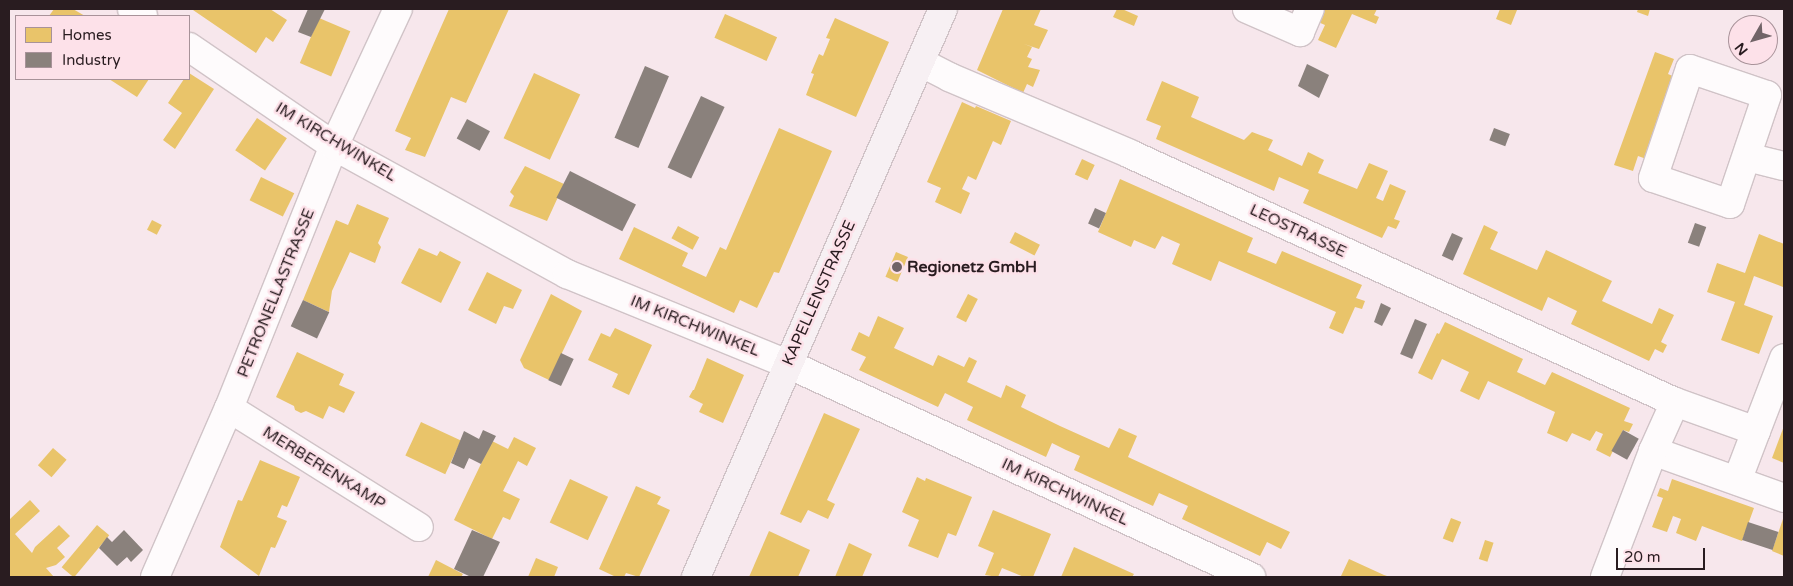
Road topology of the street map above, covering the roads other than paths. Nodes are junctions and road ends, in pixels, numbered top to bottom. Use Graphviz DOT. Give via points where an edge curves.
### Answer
graph roads {
  1 [pos="398,9"];
  2 [pos="943,9"];
  3 [pos="1247,9"];
  4 [pos="1310,9"];
  5 [pos="190,48"];
  6 [pos="920,62"];
  7 [pos="334,146"];
  8 [pos="1746,157"];
  9 [pos="1784,166"];
  10 [pos="1784,358"];
  11 [pos="788,364"];
  12 [pos="1675,402"];
  13 [pos="230,408"];
  14 [pos="1756,432"];
  15 [pos="1653,451"];
  16 [pos="1736,481"];
  17 [pos="1784,498"];
  18 [pos="419,527"];
  19 [pos="155,577"];
  20 [pos="696,577"];
  21 [pos="1251,577"];
  22 [pos="1605,577"];
  1 -- 7 [label="street, PETRONELLASTRASSE"];
  2 -- 6 [label="street, KAPELLENSTRASSE"];
  3 -- 4 [label="street" via="1300,32"];
  5 -- 7 [label="street, IM KIRCHWINKEL"];
  6 -- 11 [label="street, KAPELLENSTRASSE"];
  6 -- 12 [label="street, LEOSTRASSE"];
  7 -- 11 [label="street, IM KIRCHWINKEL" via="567,274"];
  7 -- 13 [label="street, PETRONELLASTRASSE"];
  8 -- 8 [label="street" via="1767,95 1690,69 1653,178 1730,204"];
  8 -- 9 [label="street"];
  10 -- 14 [label="street"];
  11 -- 20 [label="street, KAPELLENSTRASSE"];
  11 -- 21 [label="street, IM KIRCHWINKEL"];
  12 -- 14 [label="street, LEOSTRASSE"];
  12 -- 15 [label="street"];
  13 -- 18 [label="street, MERBERENKAMP"];
  13 -- 19 [label="street, PETRONELLASTRASSE"];
  14 -- 16 [label="street"];
  15 -- 16 [label="street"];
  15 -- 22 [label="street"];
  16 -- 17 [label="street"];
}
